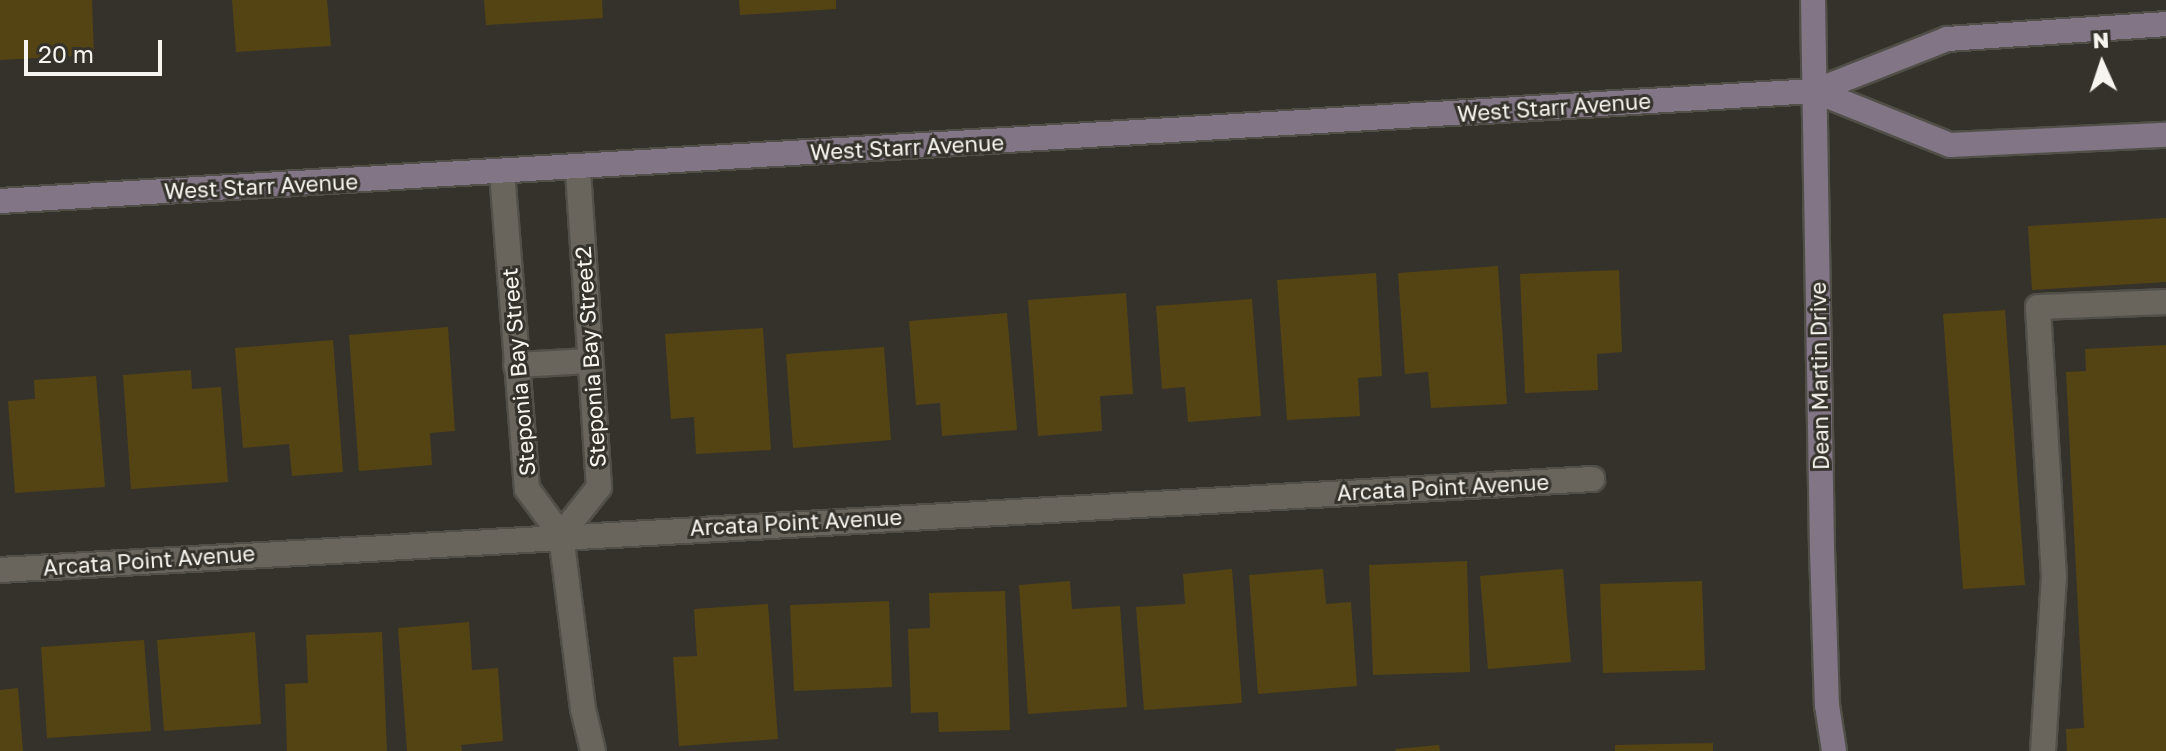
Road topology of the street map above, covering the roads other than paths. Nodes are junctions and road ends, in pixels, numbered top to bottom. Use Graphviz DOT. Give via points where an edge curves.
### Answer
graph roads {
  1 [pos="1813,0"];
  2 [pos="2166,24"];
  3 [pos="1815,91"];
  4 [pos="2166,135"];
  5 [pos="578,167"];
  6 [pos="502,172"];
  7 [pos="0,201"];
  8 [pos="2166,302"];
  9 [pos="590,361"];
  10 [pos="516,365"];
  11 [pos="1592,479"];
  12 [pos="561,535"];
  13 [pos="0,570"];
  14 [pos="593,751"];
  15 [pos="1834,751"];
  16 [pos="2043,751"];
  1 -- 3 [label="main road, Dean Martin Drive"];
  2 -- 3 [label="main road, West Starr Avenue" via="1947,39"];
  3 -- 4 [label="main road, West Starr Avenue" via="1950,145"];
  3 -- 5 [label="main road, West Starr Avenue"];
  3 -- 15 [label="main road, Dean Martin Drive" via="1822,549 1827,705"];
  5 -- 6 [label="main road, West Starr Avenue"];
  5 -- 9 [label="street, Steponia Bay Street2"];
  6 -- 7 [label="main road, West Starr Avenue"];
  6 -- 10 [label="street, Steponia Bay Street"];
  8 -- 16 [label="street" via="2038,307 2054,577"];
  9 -- 10 [label="street"];
  9 -- 12 [label="street, Steponia Bay Street2" via="599,487"];
  10 -- 12 [label="street, Steponia Bay Street" via="527,489"];
  11 -- 12 [label="street, Arcata Point Avenue"];
  12 -- 13 [label="street, Arcata Point Avenue"];
  12 -- 14 [label="street, Steponia Bay Street"];
}
